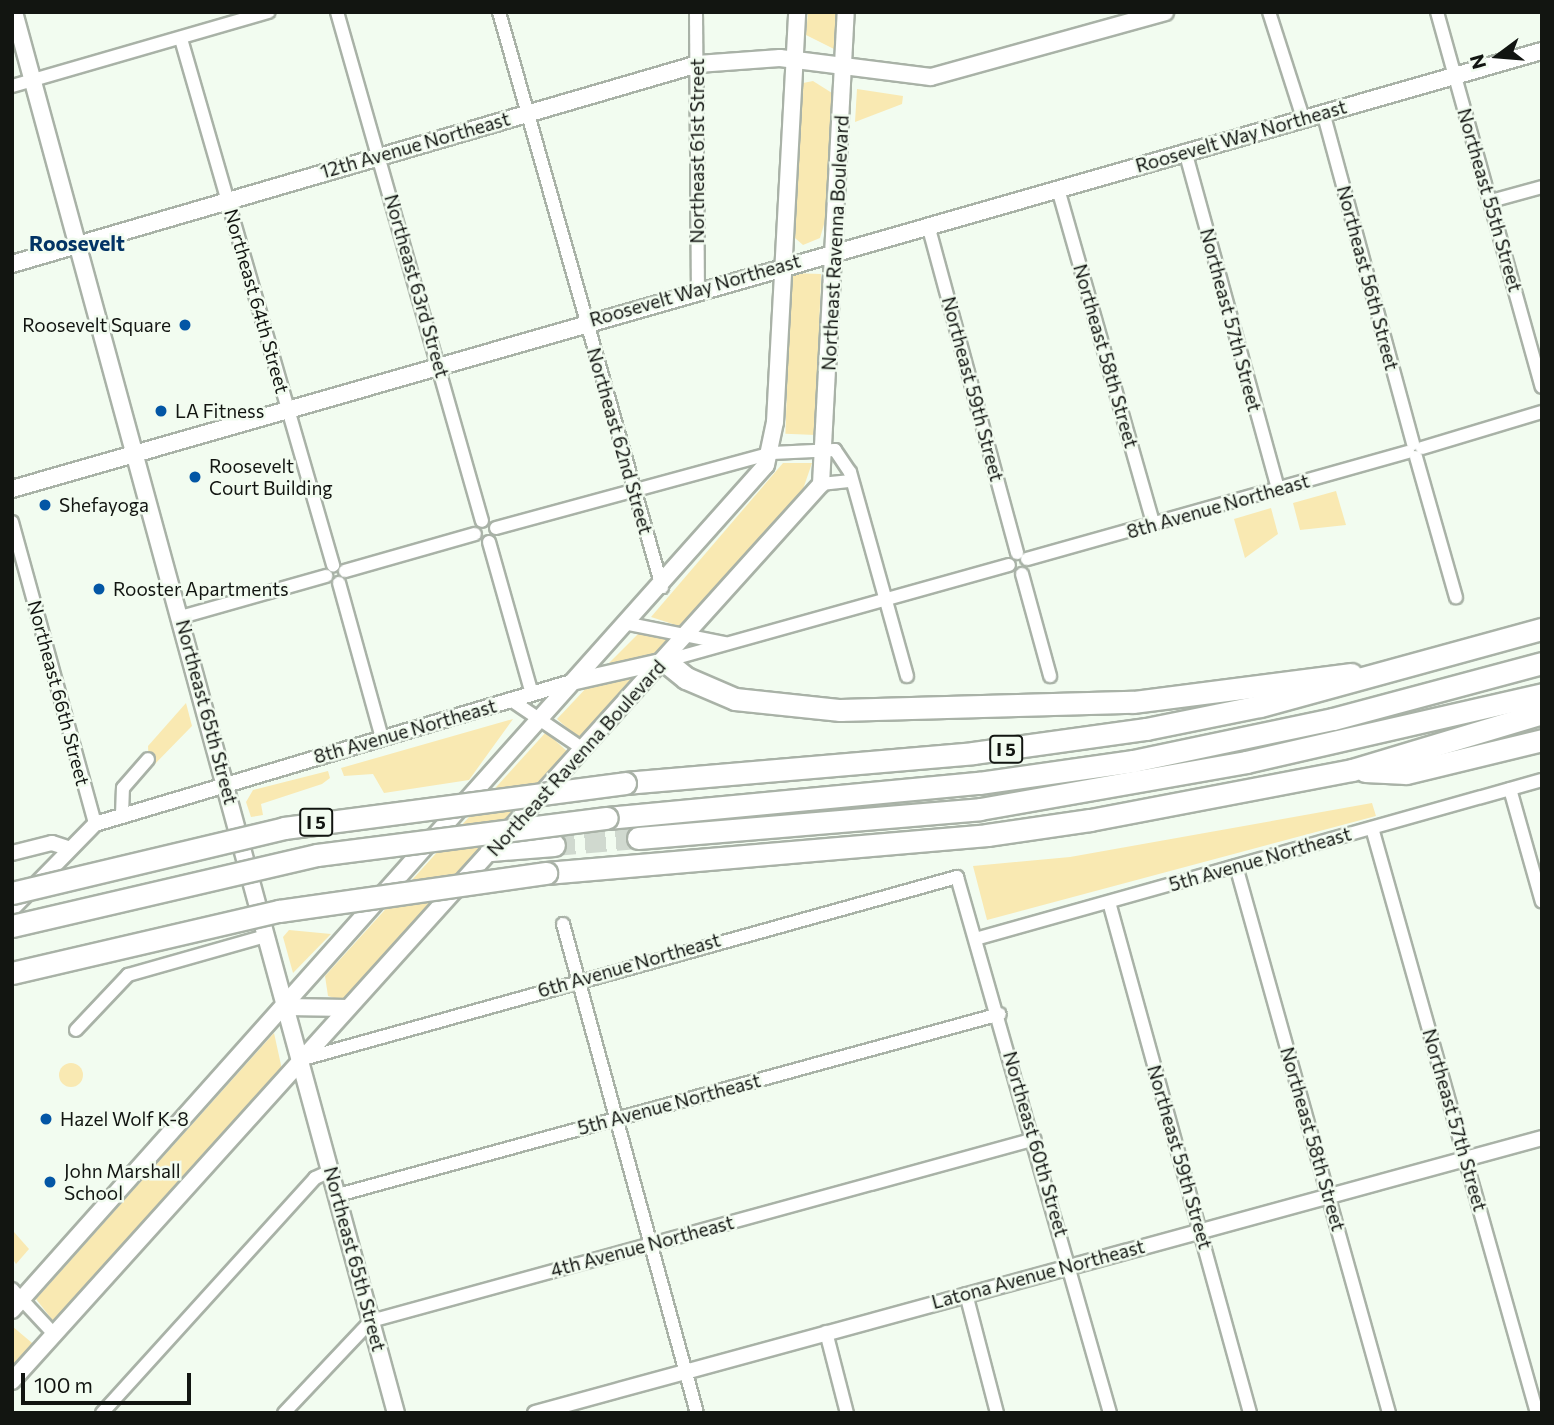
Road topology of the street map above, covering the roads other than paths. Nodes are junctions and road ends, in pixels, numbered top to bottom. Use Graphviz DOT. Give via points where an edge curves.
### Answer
graph roads {
  1 [pos="14,12"];
  2 [pos="268,12"];
  3 [pos="337,12"];
  4 [pos="499,12"];
  5 [pos="696,12"];
  6 [pos="797,12"];
  7 [pos="846,12"];
  8 [pos="1165,12"];
  9 [pos="1269,12"];
  10 [pos="1437,12"];
  11 [pos="181,38"];
  12 [pos="1542,51"];
  13 [pos="795,59"];
  14 [pos="698,64"];
  15 [pos="843,66"];
  16 [pos="1455,76"];
  17 [pos="32,80"];
  18 [pos="12,86"];
  19 [pos="1323,112"];
  20 [pos="527,113"];
  21 [pos="1303,118"];
  22 [pos="1185,151"];
  23 [pos="379,155"];
  24 [pos="1542,187"];
  25 [pos="1058,188"];
  26 [pos="228,198"];
  27 [pos="1491,201"];
  28 [pos="928,225"];
  29 [pos="77,244"];
  30 [pos="834,251"];
  31 [pos="12,264"];
  32 [pos="783,266"];
  33 [pos="698,290"];
  34 [pos="586,321"];
  35 [pos="1542,336"];
  36 [pos="1528,340"];
  37 [pos="439,364"];
  38 [pos="1542,387"];
  39 [pos="288,408"];
  40 [pos="1542,412"];
  41 [pos="825,449"];
  42 [pos="1415,450"];
  43 [pos="772,453"];
  44 [pos="136,454"];
  45 [pos="850,481"];
  46 [pos="821,484"];
  47 [pos="12,489"];
  48 [pos="634,489"];
  49 [pos="1278,489"];
  50 [pos="482,521"];
  51 [pos="12,522"];
  52 [pos="1153,523"];
  53 [pos="496,528"];
  54 [pos="475,534"];
  55 [pos="489,541"];
  56 [pos="1022,556"];
  57 [pos="1009,565"];
  58 [pos="339,568"];
  59 [pos="1022,574"];
  60 [pos="326,576"];
  61 [pos="339,583"];
  62 [pos="662,587"];
  63 [pos="1456,597"];
  64 [pos="885,599"];
  65 [pos="181,617"];
  66 [pos="629,624"];
  67 [pos="1542,629"];
  68 [pos="689,635"];
  69 [pos="726,643"];
  70 [pos="665,660"];
  71 [pos="1542,663"];
  72 [pos="1381,675"];
  73 [pos="906,676"];
  74 [pos="1050,676"];
  75 [pos="576,681"];
  76 [pos="1542,684"];
  77 [pos="532,694"];
  78 [pos="1542,694"];
  79 [pos="511,700"];
  80 [pos="1452,713"];
  81 [pos="1542,713"];
  82 [pos="541,717"];
  83 [pos="382,738"];
  84 [pos="1542,740"];
  85 [pos="583,749"];
  86 [pos="148,759"];
  87 [pos="1352,770"];
  88 [pos="1542,780"];
  89 [pos="227,784"];
  90 [pos="1510,789"];
  91 [pos="122,815"];
  92 [pos="90,827"];
  93 [pos="1372,828"];
  94 [pos="638,838"];
  95 [pos="554,845"];
  96 [pos="68,848"];
  97 [pos="491,850"];
  98 [pos="17,852"];
  99 [pos="52,865"];
  100 [pos="1236,866"];
  101 [pos="957,877"];
  102 [pos="12,893"];
  103 [pos="1109,902"];
  104 [pos="1542,902"];
  105 [pos="12,909"];
  106 [pos="563,924"];
  107 [pos="12,926"];
  108 [pos="266,936"];
  109 [pos="979,938"];
  110 [pos="320,970"];
  111 [pos="12,973"];
  112 [pos="578,980"];
  113 [pos="287,1007"];
  114 [pos="341,1008"];
  115 [pos="1000,1014"];
  116 [pos="76,1030"];
  117 [pos="302,1059"];
  118 [pos="616,1119"];
  119 [pos="1542,1138"];
  120 [pos="1035,1139"];
  121 [pos="1466,1159"];
  122 [pos="331,1171"];
  123 [pos="338,1195"];
  124 [pos="1329,1196"];
  125 [pos="1200,1231"];
  126 [pos="650,1243"];
  127 [pos="1070,1266"];
  128 [pos="966,1294"];
  129 [pos="15,1300"];
  130 [pos="371,1321"];
  131 [pos="826,1332"];
  132 [pos="54,1334"];
  133 [pos="686,1371"];
  134 [pos="12,1381"];
  135 [pos="543,1412"];
  136 [pos="102,1413"];
  137 [pos="284,1413"];
  138 [pos="396,1413"];
  139 [pos="697,1413"];
  140 [pos="848,1413"];
  141 [pos="997,1413"];
  142 [pos="1111,1413"];
  143 [pos="1250,1413"];
  144 [pos="1390,1413"];
  145 [pos="1537,1413"];
  1 -- 17 [label="main road, Northeast 65th Street"];
  2 -- 11 [label="street"];
  3 -- 23 [label="street, Northeast 63rd Street"];
  4 -- 20 [label="street, Northeast 62nd Street"];
  5 -- 14 [label="street, Northeast 61st Street"];
  6 -- 13 [label="main road"];
  7 -- 15 [label="main road, Northeast Ravenna Boulevard"];
  8 -- 15 [label="main road, 12th Avenue Northeast" via="948,74 883,74"];
  9 -- 21 [label="street"];
  10 -- 16 [label="street, Northeast 55th Street"];
  11 -- 17 [label="street"];
  11 -- 26 [label="street, Northeast 64th Street"];
  12 -- 16 [label="main road, Roosevelt Way Northeast"];
  13 -- 14 [label="main road, 12th Avenue Northeast"];
  13 -- 15 [label="main road, 12th Avenue Northeast"];
  13 -- 32 [label="main road"];
  14 -- 20 [label="main road, 12th Avenue Northeast"];
  14 -- 33 [label="street, Northeast 61st Street"];
  15 -- 30 [label="main road, Northeast Ravenna Boulevard"];
  16 -- 19 [label="main road, Roosevelt Way Northeast"];
  16 -- 27 [label="street, Northeast 55th Street"];
  17 -- 18 [label="street"];
  17 -- 29 [label="main road, Northeast 65th Street"];
  19 -- 21 [label="main road, Roosevelt Way Northeast"];
  19 -- 42 [label="street, Northeast 56th Street"];
  20 -- 23 [label="main road, 12th Avenue Northeast"];
  20 -- 34 [label="street, Northeast 62nd Street"];
  21 -- 22 [label="main road, Roosevelt Way Northeast"];
  22 -- 25 [label="main road, Roosevelt Way Northeast"];
  22 -- 49 [label="street, Northeast 57th Street"];
  23 -- 26 [label="main road, 12th Avenue Northeast"];
  23 -- 37 [label="street, Northeast 63rd Street"];
  24 -- 27 [label="street"];
  25 -- 28 [label="main road, Roosevelt Way Northeast"];
  25 -- 52 [label="street, Northeast 58th Street"];
  26 -- 29 [label="main road, 12th Avenue Northeast"];
  26 -- 39 [label="street, Northeast 64th Street"];
  27 -- 36 [label="street, Northeast 55th Street"];
  28 -- 30 [label="main road, Roosevelt Way Northeast"];
  28 -- 56 [label="street, Northeast 59th Street"];
  29 -- 31 [label="main road, 12th Avenue Northeast"];
  29 -- 44 [label="main road, Northeast 65th Street"];
  30 -- 32 [label="main road, Roosevelt Way Northeast"];
  30 -- 41 [label="main road, Northeast Ravenna Boulevard"];
  32 -- 33 [label="main road, Roosevelt Way Northeast"];
  32 -- 43 [label="main road"];
  33 -- 34 [label="main road, Roosevelt Way Northeast"];
  34 -- 37 [label="main road, Roosevelt Way Northeast"];
  34 -- 48 [label="street, Northeast 62nd Street"];
  35 -- 36 [label="street"];
  36 -- 38 [label="street, Northeast 55th Street"];
  37 -- 39 [label="main road, Roosevelt Way Northeast"];
  37 -- 50 [label="street, Northeast 63rd Street"];
  39 -- 44 [label="main road, Roosevelt Way Northeast"];
  39 -- 58 [label="street, Northeast 64th Street"];
  40 -- 42 [label="street, 8th Avenue Northeast"];
  41 -- 43 [label="street"];
  41 -- 45 [label="street" via="842,455"];
  41 -- 46 [label="main road, Northeast Ravenna Boulevard"];
  42 -- 49 [label="street, 8th Avenue Northeast"];
  42 -- 63 [label="street, Northeast 56th Street"];
  43 -- 48 [label="street"];
  43 -- 62 [label="main road"];
  44 -- 47 [label="main road, Roosevelt Way Northeast"];
  44 -- 65 [label="main road, Northeast 65th Street"];
  45 -- 46 [label="street"];
  45 -- 64 [label="street"];
  46 -- 68 [label="main road, Northeast Ravenna Boulevard"];
  48 -- 53 [label="street"];
  48 -- 62 [label="street, Northeast 62nd Street"];
  49 -- 52 [label="street, 8th Avenue Northeast"];
  50 -- 53 [label="street"];
  50 -- 54 [label="street"];
  51 -- 92 [label="street, Northeast 66th Street"];
  52 -- 56 [label="street, 8th Avenue Northeast"];
  53 -- 55 [label="street"];
  54 -- 55 [label="street"];
  54 -- 58 [label="street"];
  55 -- 77 [label="street"];
  56 -- 57 [label="street"];
  56 -- 59 [label="street"];
  57 -- 59 [label="street"];
  57 -- 64 [label="street, 8th Avenue Northeast"];
  58 -- 60 [label="street"];
  58 -- 61 [label="street"];
  59 -- 74 [label="street"];
  60 -- 61 [label="street"];
  60 -- 65 [label="street"];
  61 -- 83 [label="street"];
  62 -- 66 [label="main road"];
  64 -- 69 [label="street, 8th Avenue Northeast"];
  64 -- 73 [label="street"];
  65 -- 89 [label="main road, Northeast 65th Street"];
  66 -- 68 [label="street, 8th Avenue Northeast"];
  66 -- 75 [label="main road"];
  67 -- 72 [label="highway, I 5"];
  68 -- 69 [label="street, 8th Avenue Northeast"];
  68 -- 70 [label="main road, Northeast Ravenna Boulevard"];
  69 -- 70 [label="street, 8th Avenue Northeast"];
  70 -- 72 [label="highway" via="686,678 735,699 839,710 1133,702 1328,674"];
  70 -- 75 [label="main road, 8th Avenue Northeast"];
  70 -- 85 [label="main road, Northeast Ravenna Boulevard"];
  71 -- 107 [label="highway, bridge" via="1333,719 1133,761 979,783 607,818 317,855"];
  72 -- 102 [label="highway, I 5, bridge" via="1089,738 625,783 298,825"];
  75 -- 77 [label="street, 8th Avenue Northeast"];
  75 -- 82 [label="main road"];
  76 -- 80 [label="highway"];
  77 -- 79 [label="street, 8th Avenue Northeast"];
  78 -- 80 [label="highway"];
  79 -- 82 [label="street"];
  79 -- 83 [label="street, 8th Avenue Northeast"];
  80 -- 94 [label="highway" via="1246,762 981,809"];
  81 -- 87 [label="highway"];
  82 -- 85 [label="street"];
  82 -- 110 [label="main road"];
  83 -- 89 [label="street, 8th Avenue Northeast"];
  84 -- 87 [label="highway" via="1406,773"];
  85 -- 97 [label="main road, Northeast Ravenna Boulevard"];
  86 -- 91 [label="street" via="123,788"];
  87 -- 111 [label="highway, bridge" via="988,835 546,873 279,911"];
  88 -- 90 [label="street, 5th Avenue Northeast"];
  89 -- 91 [label="street, 8th Avenue Northeast"];
  89 -- 108 [label="main road, Northeast 65th Street"];
  90 -- 93 [label="street, 5th Avenue Northeast"];
  90 -- 104 [label="street"];
  91 -- 92 [label="street, 8th Avenue Northeast"];
  92 -- 96 [label="street"];
  93 -- 100 [label="street, 5th Avenue Northeast"];
  93 -- 121 [label="street, Northeast 57th Street"];
  95 -- 97 [label="highway"];
  96 -- 98 [label="street" via="56,842"];
  96 -- 99 [label="street"];
  97 -- 114 [label="main road, Northeast Ravenna Boulevard"];
  98 -- 99 [label="street"];
  99 -- 105 [label="street"];
  100 -- 103 [label="street, 5th Avenue Northeast"];
  100 -- 124 [label="street, Northeast 58th Street"];
  101 -- 109 [label="street, Northeast 60th Street"];
  101 -- 112 [label="street, 6th Avenue Northeast"];
  103 -- 109 [label="street, 5th Avenue Northeast"];
  103 -- 125 [label="street, Northeast 59th Street"];
  106 -- 112 [label="street"];
  108 -- 113 [label="main road, Northeast 65th Street"];
  108 -- 116 [label="street" via="128,975"];
  109 -- 115 [label="street, Northeast 60th Street"];
  110 -- 113 [label="main road"];
  110 -- 114 [label="main road" via="318,993"];
  112 -- 117 [label="street, 6th Avenue Northeast"];
  112 -- 118 [label="street"];
  113 -- 114 [label="main road"];
  113 -- 117 [label="main road, Northeast 65th Street"];
  113 -- 129 [label="main road"];
  114 -- 117 [label="main road, Northeast Ravenna Boulevard"];
  115 -- 118 [label="street, 5th Avenue Northeast"];
  115 -- 120 [label="street, Northeast 60th Street"];
  117 -- 122 [label="main road, Northeast 65th Street"];
  117 -- 132 [label="main road, Northeast Ravenna Boulevard"];
  118 -- 123 [label="street, 5th Avenue Northeast"];
  118 -- 126 [label="street"];
  119 -- 121 [label="street, Latona Avenue Northeast"];
  120 -- 126 [label="street, 4th Avenue Northeast"];
  120 -- 127 [label="street, Northeast 60th Street"];
  121 -- 124 [label="street, Latona Avenue Northeast"];
  121 -- 145 [label="street, Northeast 57th Street"];
  122 -- 123 [label="main road, Northeast 65th Street"];
  122 -- 136 [label="street" via="315,1178"];
  123 -- 130 [label="main road, Northeast 65th Street"];
  124 -- 125 [label="street, Latona Avenue Northeast"];
  124 -- 144 [label="street, Northeast 58th Street"];
  125 -- 127 [label="street, Latona Avenue Northeast"];
  125 -- 143 [label="street, Northeast 59th Street"];
  126 -- 130 [label="street, 4th Avenue Northeast"];
  126 -- 133 [label="street"];
  127 -- 128 [label="street, Latona Avenue Northeast"];
  127 -- 142 [label="street, Northeast 60th Street"];
  128 -- 131 [label="street, Latona Avenue Northeast"];
  128 -- 141 [label="street"];
  129 -- 132 [label="street"];
  130 -- 137 [label="street"];
  130 -- 138 [label="main road, Northeast 65th Street"];
  131 -- 133 [label="street, Latona Avenue Northeast"];
  131 -- 140 [label="street"];
  132 -- 134 [label="main road, Northeast Ravenna Boulevard"];
  133 -- 135 [label="street, Latona Avenue Northeast"];
  133 -- 139 [label="street"];
}
